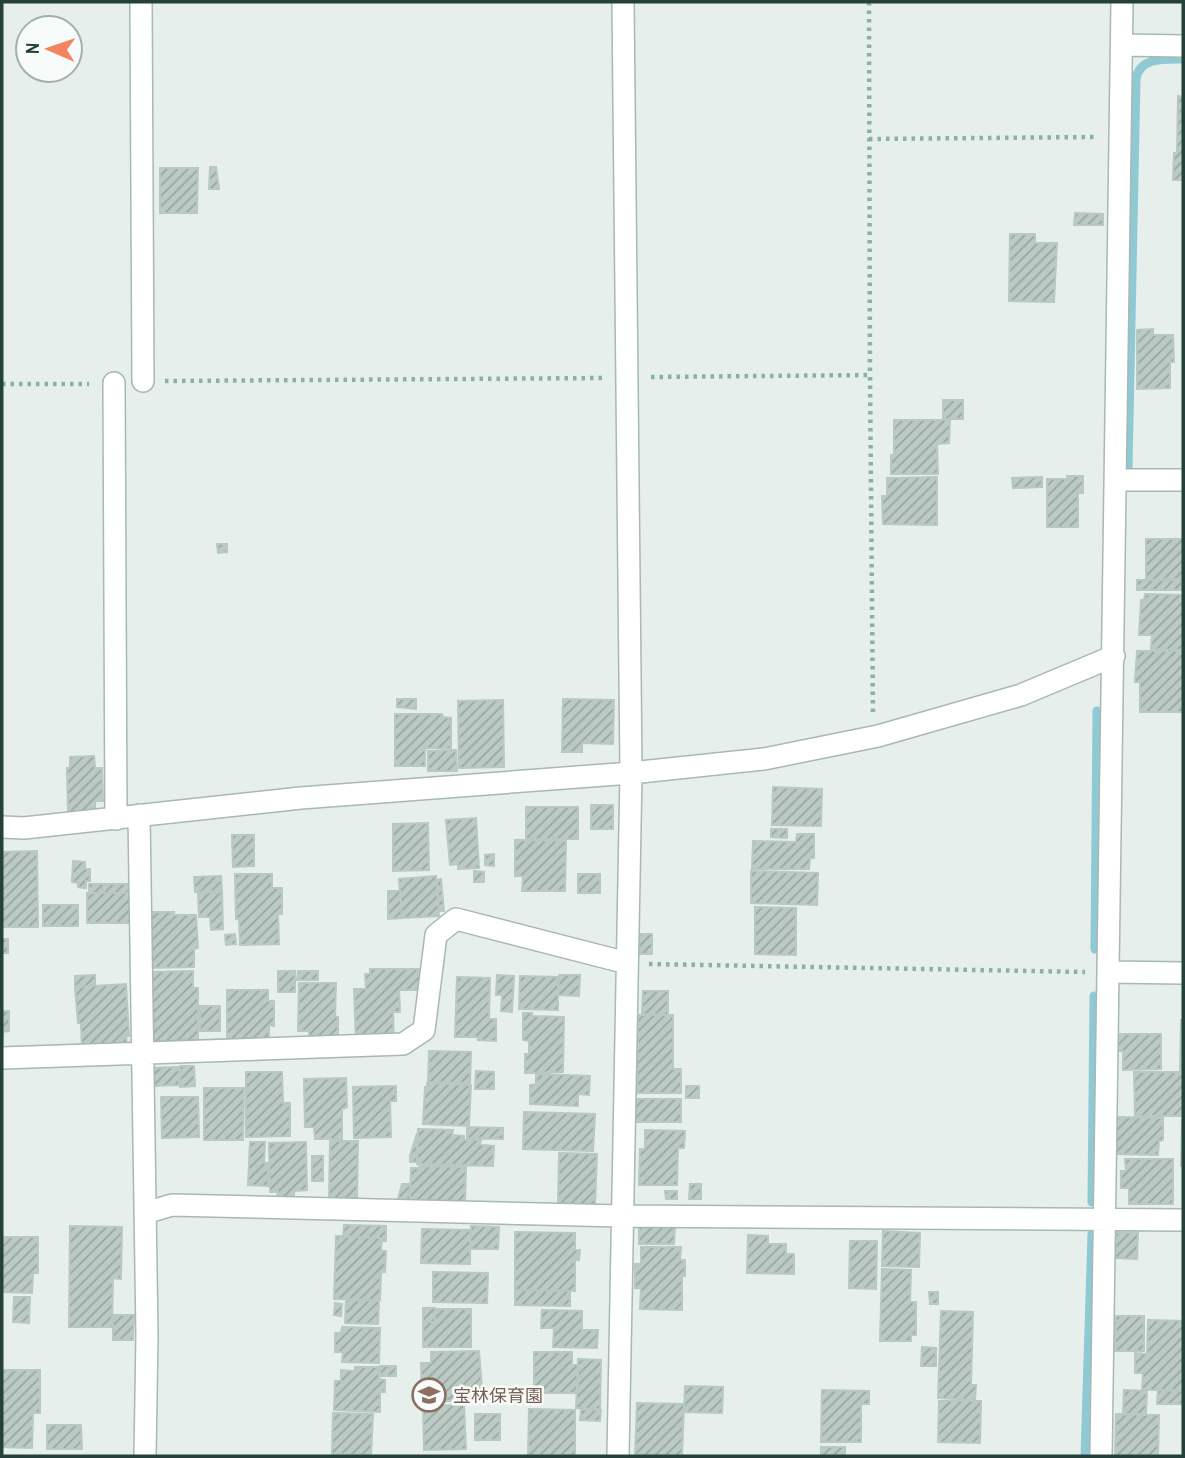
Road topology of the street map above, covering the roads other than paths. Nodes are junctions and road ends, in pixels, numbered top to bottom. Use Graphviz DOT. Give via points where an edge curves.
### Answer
graph roads {
  1 [pos="141,2"];
  2 [pos="623,2"];
  3 [pos="1122,2"];
  4 [pos="1122,45"];
  5 [pos="1183,46"];
  6 [pos="143,381"];
  7 [pos="114,383"];
  8 [pos="1117,480"];
  9 [pos="1183,480"];
  10 [pos="1114,656"];
  11 [pos="631,773"];
  12 [pos="139,814"];
  13 [pos="116,819"];
  14 [pos="2,827"];
  15 [pos="627,963"];
  16 [pos="1108,972"];
  17 [pos="1183,974"];
  18 [pos="143,1054"];
  19 [pos="2,1058"];
  20 [pos="145,1213"];
  21 [pos="621,1216"];
  22 [pos="1106,1220"];
  23 [pos="1183,1220"];
  24 [pos="145,1456"];
  25 [pos="618,1456"];
  26 [pos="1101,1456"];
  1 -- 6 [label="street"];
  2 -- 11 [label="street"];
  3 -- 4 [label="street"];
  4 -- 5 [label="street"];
  4 -- 8 [label="street"];
  7 -- 13 [label="street"];
  8 -- 9 [label="street"];
  8 -- 10 [label="street"];
  10 -- 11 [label="street" via="1021,695 878,736 764,759"];
  10 -- 16 [label="street"];
  11 -- 12 [label="street"];
  11 -- 15 [label="street"];
  12 -- 13 [label="street"];
  12 -- 18 [label="street"];
  13 -- 14 [label="street"];
  15 -- 18 [label="street" via="456,919 436,935 424,1030 402,1044"];
  15 -- 21 [label="street"];
  16 -- 17 [label="street"];
  16 -- 22 [label="street"];
  18 -- 19 [label="street"];
  18 -- 20 [label="street"];
  20 -- 21 [label="street" via="172,1205"];
  20 -- 24 [label="street"];
  21 -- 22 [label="street"];
  21 -- 25 [label="street"];
  22 -- 23 [label="street"];
  22 -- 26 [label="street"];
}
